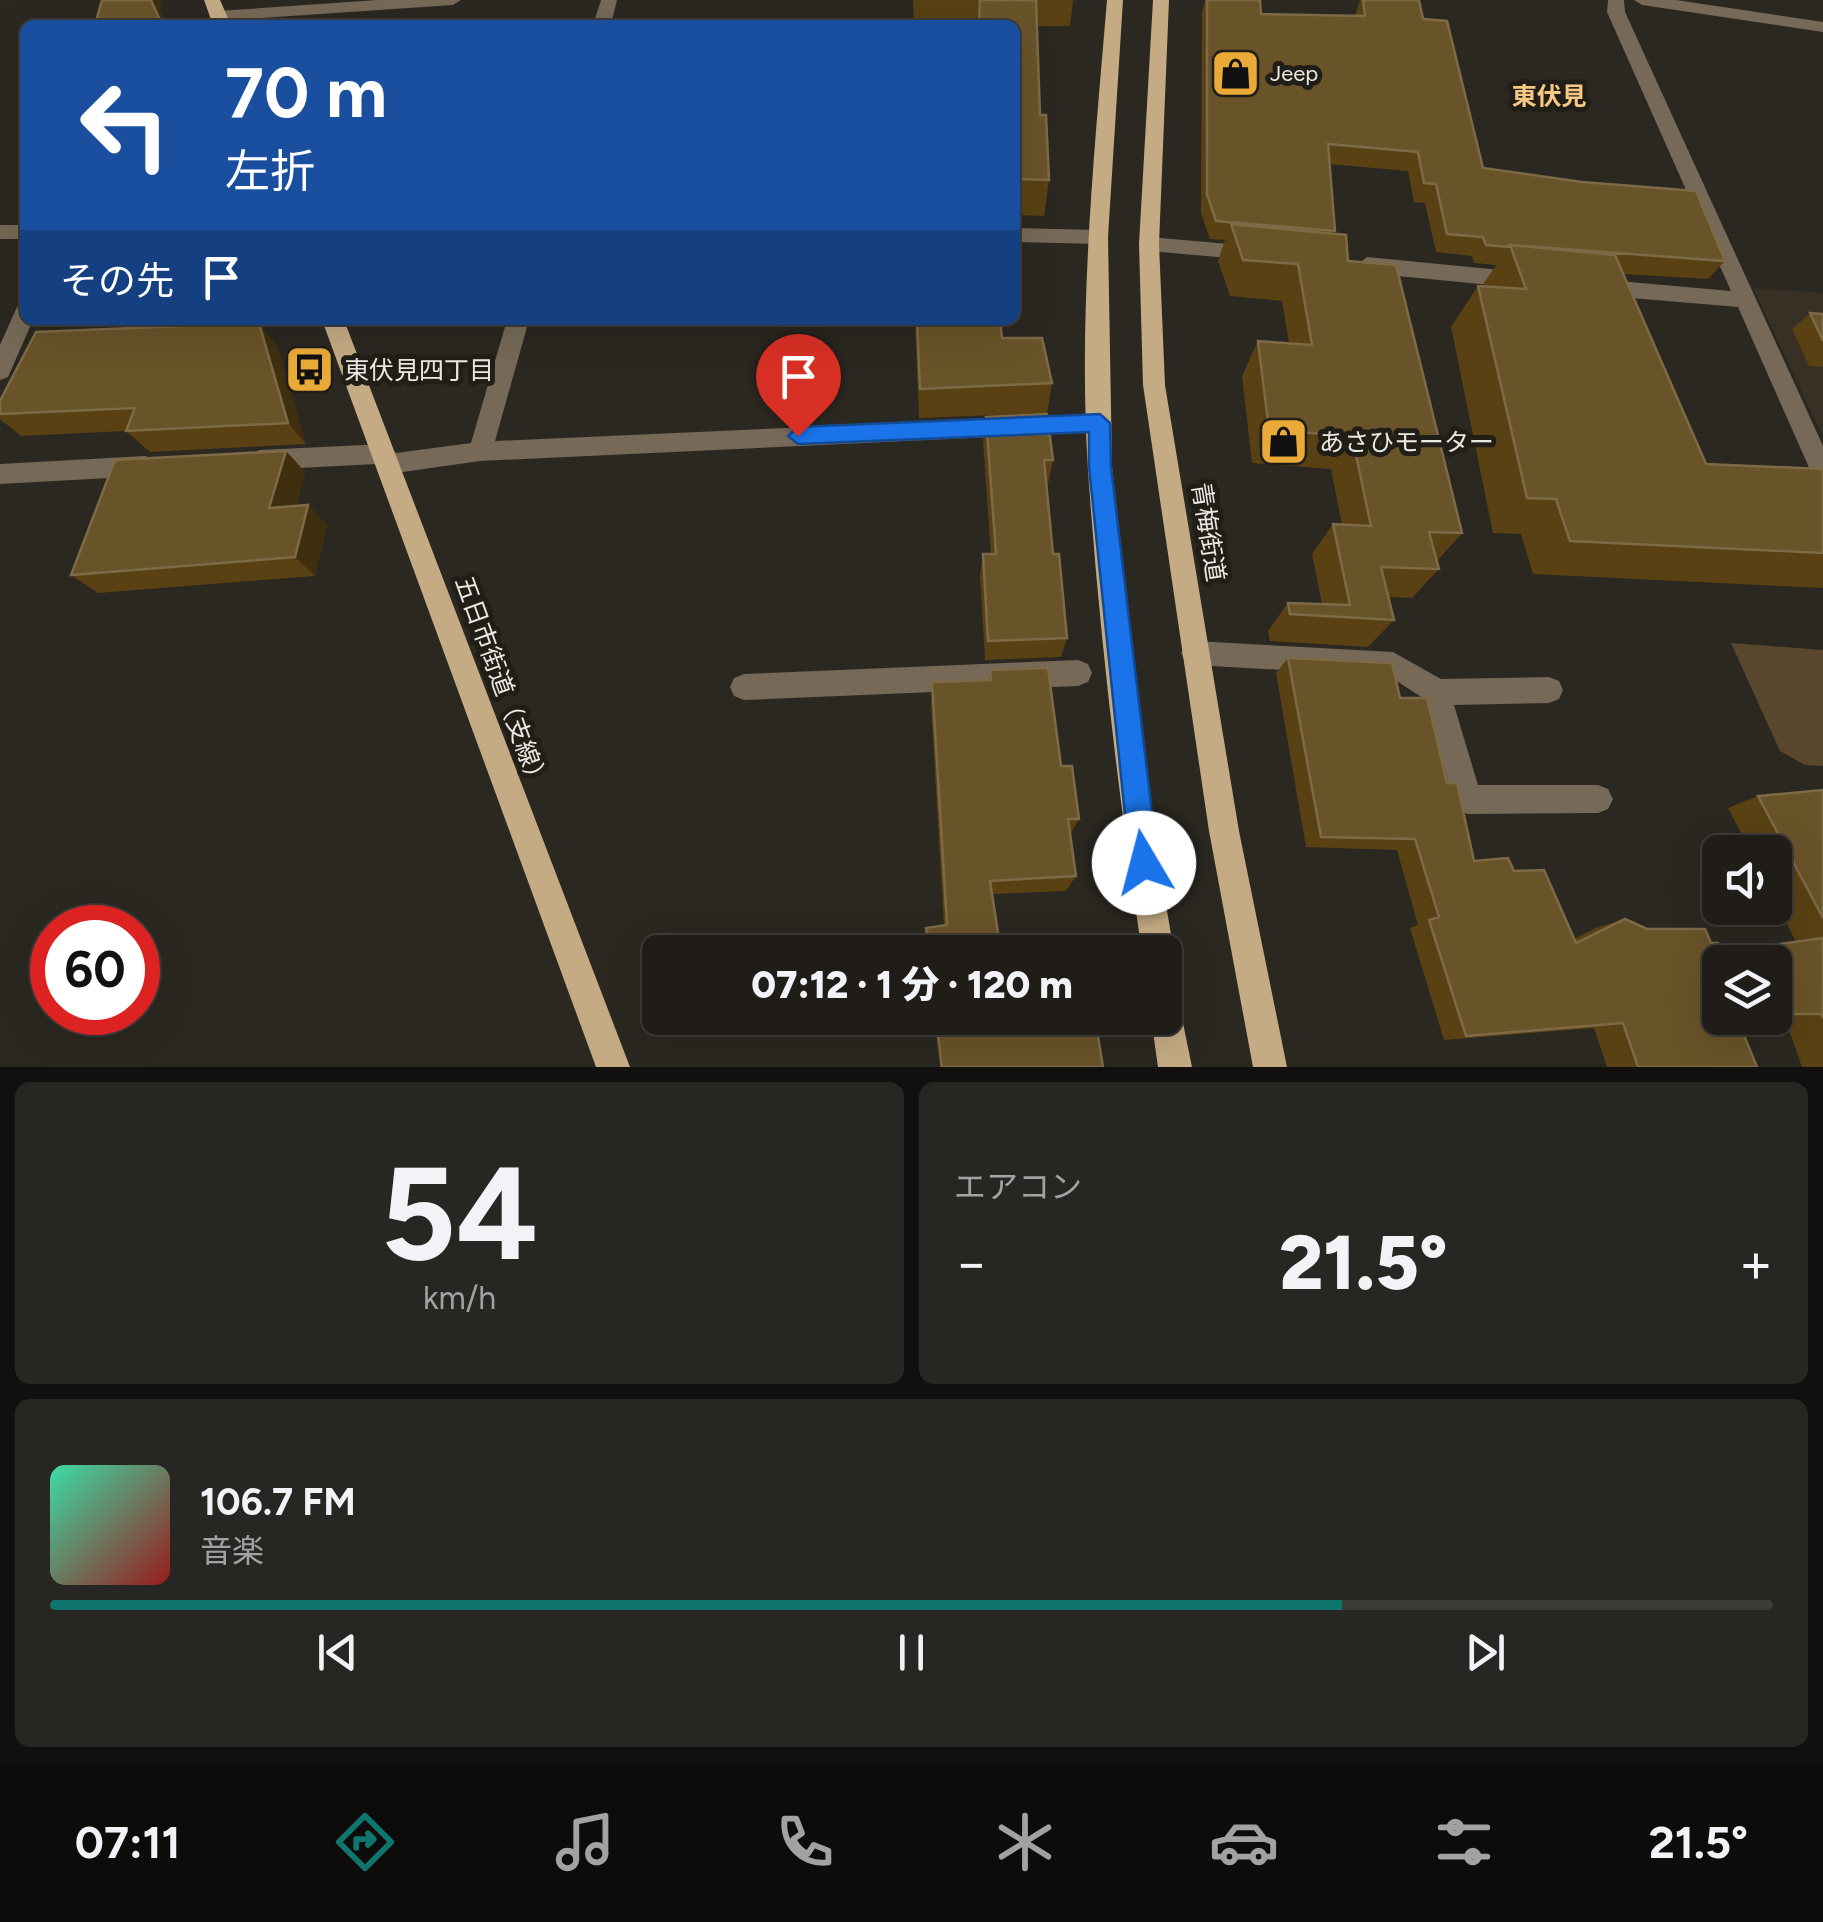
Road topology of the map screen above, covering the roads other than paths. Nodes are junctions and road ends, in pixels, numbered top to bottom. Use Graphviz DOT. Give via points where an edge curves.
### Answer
graph roads {
  1 [pos="452,0"];
  2 [pos="1115,0"];
  3 [pos="1161,0"];
  4 [pos="1616,0"];
  5 [pos="1642,0"];
  6 [pos="217,14"];
  7 [pos="1823,27"];
  8 [pos="1020,235"];
  9 [pos="1098,238"];
  10 [pos="1149,244"];
  11 [pos="1277,255"];
  12 [pos="1354,264"];
  13 [pos="1745,300"];
  14 [pos="20,324"];
  15 [pos="335,325"];
  16 [pos="517,325"];
  17 [pos="0,371"];
  18 [pos="1100,423"];
  19 [pos="480,451"];
  20 [pos="386,459"];
  21 [pos="235,461"];
  22 [pos="176,464"];
  23 [pos="1823,472"];
  24 [pos="0,474"];
  25 [pos="1194,653"];
  26 [pos="1078,673"];
  27 [pos="744,687"];
  28 [pos="1550,690"];
  29 [pos="1436,692"];
  30 [pos="1598,799"];
  31 [pos="1155,935"];
  32 [pos="1170,1035"];
  33 [pos="613,1067"];
  34 [pos="1175,1067"];
  35 [pos="1270,1067"];
  1 -- 6 [label="street"];
  2 -- 9 [label="main road"];
  3 -- 10 [label="main road, 青梅街道"];
  4 -- 13 [label="street"];
  5 -- 7 [label="street"];
  8 -- 9 [label="street"];
  9 -- 18 [label="main road"];
  10 -- 11 [label="street"];
  10 -- 25 [label="main road, 青梅街道" via="1154,385"];
  12 -- 13 [label="street"];
  13 -- 23 [label="street"];
  14 -- 17 [label="street"];
  15 -- 20 [label="main road, 五日市街道（支線）"];
  16 -- 19 [label="street"];
  18 -- 19 [label="street"];
  18 -- 31 [label="main road" via="1139,834"];
  19 -- 20 [label="street"];
  20 -- 21 [label="street"];
  20 -- 33 [label="main road, 五日市街道（支線）"];
  22 -- 24 [label="street"];
  25 -- 29 [label="street" via="1393,664"];
  25 -- 35 [label="main road, 青梅街道"];
  26 -- 27 [label="street"];
  28 -- 29 [label="street"];
  29 -- 30 [label="street" via="1468,800"];
  32 -- 34 [label="main road"];
}
